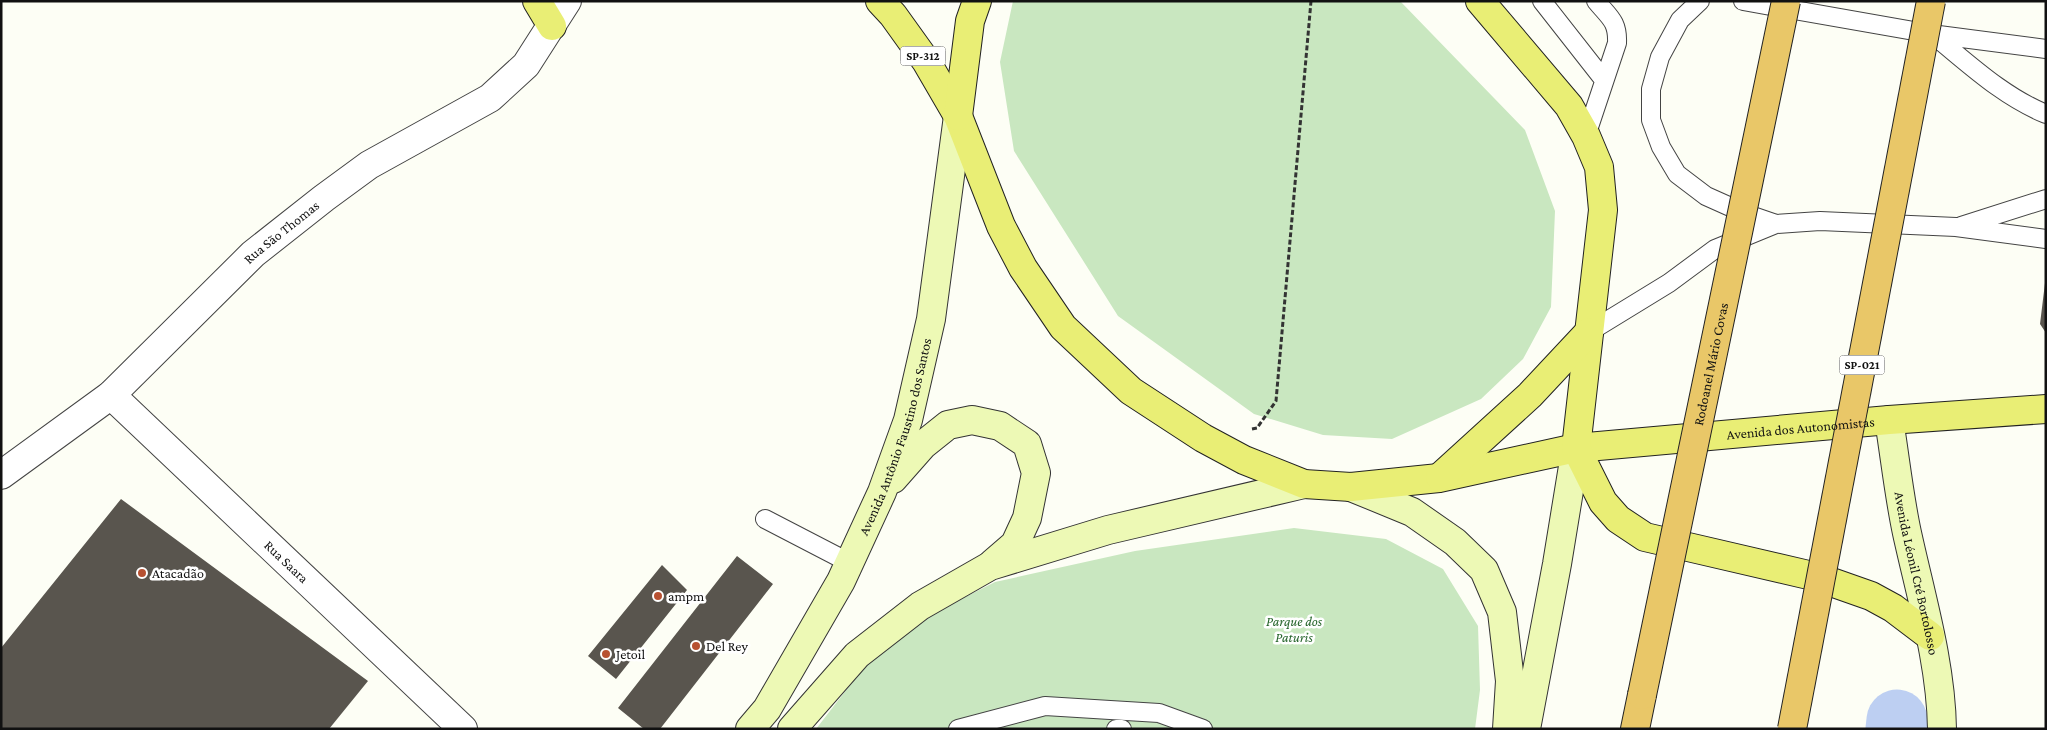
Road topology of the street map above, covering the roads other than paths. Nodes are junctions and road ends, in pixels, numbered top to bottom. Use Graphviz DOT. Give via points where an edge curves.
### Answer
graph roads {
  1 [pos="537,1"];
  2 [pos="567,1"];
  3 [pos="880,1"];
  4 [pos="977,1"];
  5 [pos="1480,1"];
  6 [pos="1542,1"];
  7 [pos="1596,1"];
  8 [pos="1700,1"];
  9 [pos="1743,1"];
  10 [pos="1786,1"];
  11 [pos="1931,1"];
  12 [pos="552,26"];
  13 [pos="1931,34"];
  14 [pos="2046,49"];
  15 [pos="1604,80"];
  16 [pos="2046,114"];
  17 [pos="958,116"];
  18 [pos="1586,136"];
  19 [pos="2046,199"];
  20 [pos="1776,224"];
  21 [pos="1956,227"];
  22 [pos="2046,238"];
  23 [pos="1590,332"];
  24 [pos="111,394"];
  25 [pos="2046,409"];
  26 [pos="1889,420"];
  27 [pos="1576,448"];
  28 [pos="5,467"];
  29 [pos="1439,478"];
  30 [pos="1304,484"];
  31 [pos="1351,487"];
  32 [pos="882,492"];
  33 [pos="765,520"];
  34 [pos="850,563"];
  35 [pos="990,566"];
  36 [pos="1930,636"];
  37 [pos="464,729"];
  38 [pos="750,729"];
  39 [pos="792,729"];
  40 [pos="958,729"];
  41 [pos="1116,729"];
  42 [pos="1122,729"];
  43 [pos="1203,729"];
  44 [pos="1507,729"];
  45 [pos="1526,729"];
  46 [pos="1635,729"];
  47 [pos="1792,729"];
  48 [pos="1942,729"];
  1 -- 12 [label="main road"];
  2 -- 12 [label="street, Rua São Thomas"];
  3 -- 17 [label="main road, SP-312" via="926,61"];
  4 -- 17 [label="main road" via="970,21"];
  5 -- 18 [label="main road" via="1569,106"];
  6 -- 15 [label="lane"];
  7 -- 15 [label="lane" via="1618,30 1617,43"];
  8 -- 20 [label="lane" via="1680,20 1660,57 1651,89 1651,120 1660,147 1677,174 1706,196"];
  9 -- 13 [label="lane"];
  10 -- 46 [label="highway, Rodoanel Mário Covas, bridge"];
  11 -- 47 [label="highway, SP-021, bridge"];
  12 -- 24 [label="street, Rua São Thomas" via="526,65 490,98 369,165 253,254"];
  13 -- 14 [label="lane"];
  13 -- 16 [label="lane" via="1995,85"];
  15 -- 18 [label="lane"];
  17 -- 30 [label="main road, Avenida dos Autonomistas" via="1000,226 1023,268 1063,327 1131,391 1203,438 1244,460"];
  17 -- 32 [label="main road, Avenida Antônio Faustino dos Santos" via="931,319 908,420"];
  18 -- 23 [label="main road" via="1599,167 1602,210"];
  19 -- 21 [label="lane"];
  20 -- 21 [label="lane" via="1820,222"];
  20 -- 23 [label="lane" via="1715,249 1669,284"];
  21 -- 22 [label="lane"];
  23 -- 27 [label="main road"];
  23 -- 29 [label="main road" via="1530,395"];
  24 -- 28 [label="street, Rua São Thomas"];
  24 -- 37 [label="street, Rua Saara"];
  25 -- 26 [label="main road, Avenida dos Autonomistas"];
  26 -- 27 [label="main road, Avenida dos Autonomistas"];
  26 -- 36 [label="main road, Avenida Léonil Cré Bortolosso" via="1906,531"];
  27 -- 29 [label="main road, Avenida dos Autonomistas"];
  27 -- 36 [label="main road" via="1603,502 1618,520 1645,537 1817,578 1871,596"];
  27 -- 45 [label="main road"];
  29 -- 31 [label="main road, Avenida dos Autonomistas"];
  30 -- 31 [label="main road, Avenida dos Autonomistas"];
  30 -- 35 [label="main road" via="1108,530"];
  31 -- 44 [label="main road" via="1412,512 1455,542 1484,570 1502,612 1510,681"];
  32 -- 34 [label="main road, Avenida Antônio Faustino dos Santos"];
  32 -- 35 [label="main road" via="923,445 948,425 972,420 1000,426 1027,444 1036,473 1027,518 1015,544"];
  33 -- 34 [label="lane"];
  34 -- 38 [label="main road, Avenida Antônio Faustino dos Santos" via="767,709"];
  35 -- 39 [label="main road" via="920,606 857,655"];
  36 -- 48 [label="main road, Avenida Léonil Cré Bortolosso" via="1942,702"];
  40 -- 43 [label="lane" via="1045,706 1159,713"];
  41 -- 42 [label="lane"];
}
